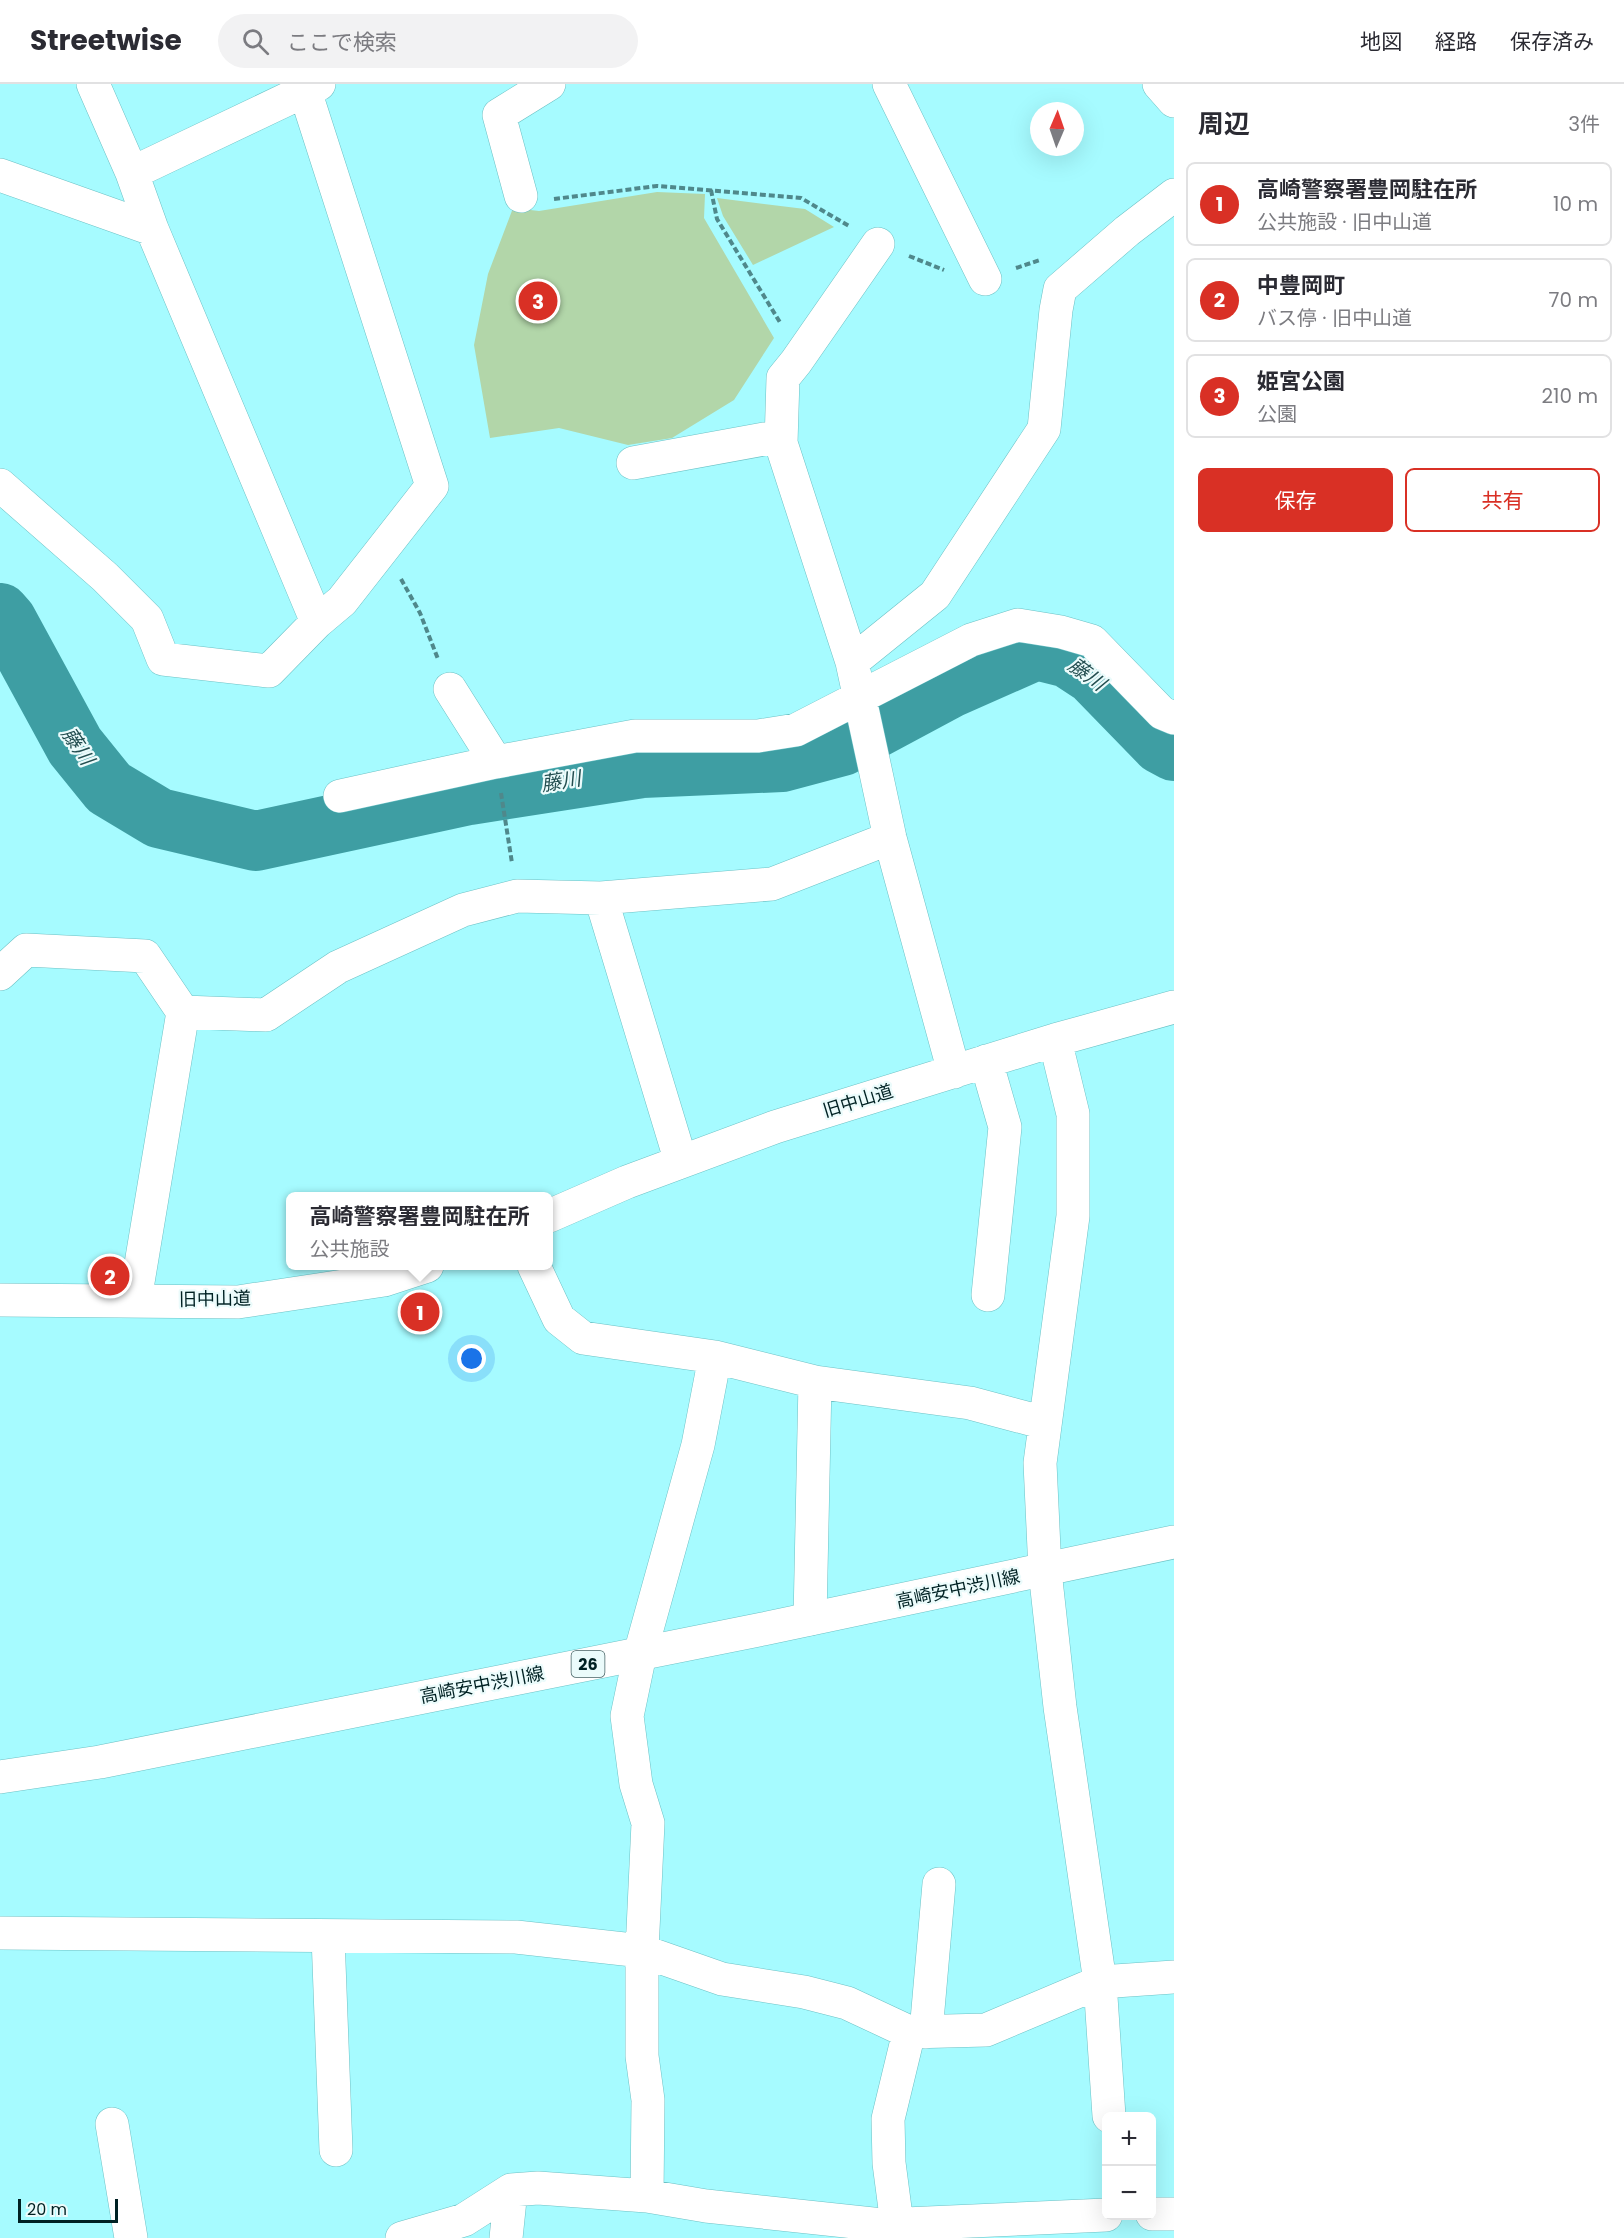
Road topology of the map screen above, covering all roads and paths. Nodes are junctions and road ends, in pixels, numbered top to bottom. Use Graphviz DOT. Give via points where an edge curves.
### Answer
graph roads {
  1 [pos="93,84"];
  2 [pos="549,84"];
  3 [pos="889,84"];
  4 [pos="1159,84"];
  5 [pos="312,87"];
  6 [pos="1174,101"];
  7 [pos="132,173"];
  8 [pos="0,175"];
  9 [pos="711,190"];
  10 [pos="1174,195"];
  11 [pos="521,196"];
  12 [pos="152,229"];
  13 [pos="878,244"];
  14 [pos="1050,257"];
  15 [pos="985,279"];
  16 [pos="784,329"];
  17 [pos="781,436"];
  18 [pos="633,463"];
  19 [pos="0,485"];
  20 [pos="401,578"];
  21 [pos="317,622"];
  22 [pos="852,662"];
  23 [pos="450,689"];
  24 [pos="863,707"];
  25 [pos="1174,718"];
  26 [pos="496,762"];
  27 [pos="340,796"];
  28 [pos="503,808"];
  29 [pos="891,838"];
  30 [pos="517,896"];
  31 [pos="601,898"];
  32 [pos="0,974"];
  33 [pos="1174,1007"];
  34 [pos="183,1012"];
  35 [pos="1055,1040"];
  36 [pos="986,1061"];
  37 [pos="954,1072"];
  38 [pos="681,1162"];
  39 [pos="553,1214"];
  40 [pos="415,1270"];
  41 [pos="536,1270"];
  42 [pos="988,1295"];
  43 [pos="0,1300"];
  44 [pos="135,1300"];
  45 [pos="714,1357"];
  46 [pos="815,1382"];
  47 [pos="1046,1423"];
  48 [pos="1174,1542"];
  49 [pos="1045,1571"];
  50 [pos="810,1619"];
  51 [pos="640,1654"];
  52 [pos="0,1777"];
  53 [pos="939,1884"];
  54 [pos="0,1933"];
  55 [pos="328,1936"];
  56 [pos="642,1951"];
  57 [pos="1174,1977"];
  58 [pos="1100,1982"];
  59 [pos="917,2032"];
  60 [pos="1109,2112"];
  61 [pos="112,2124"];
  62 [pos="336,2150"];
  63 [pos="511,2190"];
  64 [pos="647,2196"];
  65 [pos="1156,2214"];
  66 [pos="1174,2214"];
  67 [pos="1102,2215"];
  68 [pos="887,2229"];
  69 [pos="131,2238"];
  70 [pos="402,2238"];
  71 [pos="506,2238"];
  1 -- 7 [label="main road"];
  2 -- 11 [label="main road" via="499,115"];
  3 -- 15 [label="main road"];
  4 -- 6 [label="main road"];
  5 -- 7 [label="main road"];
  5 -- 21 [label="main road" via="432,486 342,601"];
  7 -- 12 [label="main road"];
  8 -- 12 [label="main road"];
  9 -- 11 [label="path" via="657,186 535,201"];
  9 -- 13 [label="path" via="801,198"];
  9 -- 16 [label="path" via="717,219"];
  10 -- 22 [label="main road" via="1060,289 1044,429 934,595"];
  12 -- 21 [label="main road"];
  13 -- 15 [label="path" via="973,282"];
  13 -- 17 [label="main road" via="783,378"];
  14 -- 15 [label="path"];
  17 -- 18 [label="main road"];
  17 -- 22 [label="main road"];
  19 -- 21 [label="main road" via="147,619 163,659 269,671"];
  20 -- 23 [label="path" via="420,613"];
  22 -- 24 [label="main road"];
  23 -- 26 [label="main road"];
  24 -- 25 [label="main road" via="971,640 1018,625 1092,641 1162,713"];
  24 -- 26 [label="main road" via="796,730 758,736 635,736"];
  24 -- 29 [label="main road"];
  26 -- 27 [label="main road"];
  28 -- 30 [label="path"];
  29 -- 31 [label="main road" via="771,884"];
  29 -- 37 [label="main road"];
  30 -- 31 [label="main road"];
  30 -- 34 [label="main road" via="463,910 338,967 266,1015"];
  31 -- 38 [label="main road"];
  32 -- 34 [label="main road" via="26,950 145,956"];
  33 -- 35 [label="main road, 旧中山道"];
  34 -- 44 [label="main road"];
  35 -- 36 [label="main road, 旧中山道"];
  35 -- 47 [label="main road" via="1073,1114 1073,1216"];
  36 -- 37 [label="main road, 旧中山道"];
  36 -- 42 [label="main road" via="1005,1127"];
  37 -- 38 [label="main road, 旧中山道" via="775,1127"];
  38 -- 39 [label="main road, 旧中山道"];
  40 -- 44 [label="main road, 旧中山道" via="384,1280 238,1302"];
  41 -- 45 [label="main road" via="559,1319 583,1338"];
  43 -- 44 [label="main road, 旧中山道"];
  45 -- 46 [label="main road"];
  45 -- 51 [label="main road" via="698,1445"];
  46 -- 47 [label="main road" via="970,1403"];
  46 -- 50 [label="main road"];
  47 -- 49 [label="main road" via="1040,1463"];
  48 -- 49 [label="main road, 高崎安中渋川線 / 26"];
  49 -- 50 [label="main road, 高崎安中渋川線 / 26"];
  49 -- 58 [label="main road" via="1060,1707"];
  50 -- 51 [label="main road, 高崎安中渋川線 / 26"];
  51 -- 52 [label="main road, 高崎安中渋川線 / 26" via="100,1762"];
  51 -- 56 [label="main road" via="627,1716 636,1784 648,1823"];
  53 -- 59 [label="main road"];
  54 -- 55 [label="main road"];
  55 -- 56 [label="main road" via="516,1937"];
  55 -- 62 [label="main road"];
  56 -- 59 [label="main road" via="722,1979 847,2003"];
  56 -- 64 [label="main road"];
  57 -- 58 [label="main road"];
  58 -- 59 [label="main road" via="986,2030"];
  58 -- 60 [label="main road"];
  59 -- 68 [label="main road" via="888,2120"];
  61 -- 69 [label="main road"];
  63 -- 64 [label="main road" via="538,2188"];
  63 -- 70 [label="main road" via="464,2220"];
  63 -- 71 [label="main road"];
  64 -- 68 [label="main road"];
  65 -- 66 [label="main road"];
  67 -- 68 [label="main road"];
}
